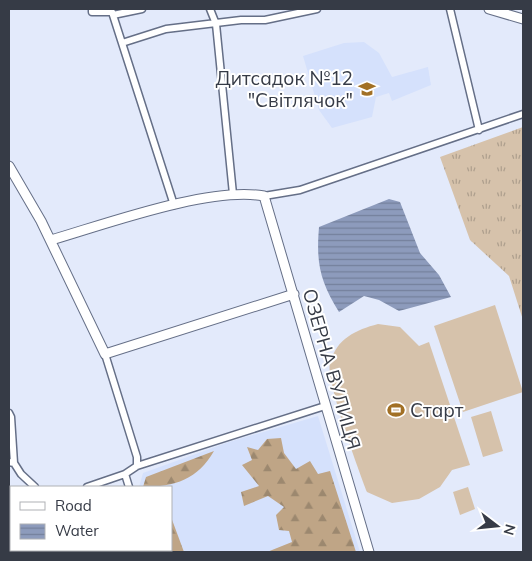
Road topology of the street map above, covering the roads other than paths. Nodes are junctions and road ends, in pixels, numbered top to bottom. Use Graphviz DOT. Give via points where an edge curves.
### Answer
graph roads {
  1 [pos="92,9"];
  2 [pos="142,9"];
  3 [pos="210,9"];
  4 [pos="317,9"];
  5 [pos="450,9"];
  6 [pos="489,9"];
  7 [pos="113,15"];
  8 [pos="523,19"];
  9 [pos="216,24"];
  10 [pos="122,43"];
  11 [pos="523,114"];
  12 [pos="479,130"];
  13 [pos="9,166"];
  14 [pos="233,194"];
  15 [pos="264,196"];
  16 [pos="174,205"];
  17 [pos="51,240"];
  18 [pos="294,294"];
  19 [pos="105,354"];
  20 [pos="325,406"];
  21 [pos="9,413"];
  22 [pos="11,463"];
  23 [pos="137,466"];
  24 [pos="125,474"];
  25 [pos="32,486"];
  26 [pos="91,486"];
  27 [pos="129,486"];
  28 [pos="369,552"];
  1 -- 7 [label="street" via="92,12 112,12"];
  2 -- 7 [label="street"];
  3 -- 9 [label="street"];
  4 -- 9 [label="street" via="265,20"];
  5 -- 12 [label="street"];
  6 -- 8 [label="street"];
  7 -- 10 [label="street"];
  9 -- 10 [label="street" via="166,29"];
  9 -- 14 [label="street"];
  10 -- 16 [label="street"];
  11 -- 12 [label="street"];
  12 -- 15 [label="street" via="300,190"];
  13 -- 17 [label="street"];
  14 -- 15 [label="street"];
  14 -- 16 [label="street"];
  15 -- 18 [label="street, ОЗЕРНА ВУЛИЦЯ"];
  16 -- 17 [label="street"];
  17 -- 19 [label="street"];
  18 -- 19 [label="street"];
  18 -- 20 [label="street, ОЗЕРНА ВУЛИЦЯ"];
  19 -- 23 [label="street"];
  20 -- 23 [label="street"];
  20 -- 28 [label="street, ОЗЕРНА ВУЛИЦЯ"];
  21 -- 22 [label="street"];
  22 -- 25 [label="street"];
  23 -- 24 [label="street"];
  24 -- 26 [label="street"];
  24 -- 27 [label="street"];
}
